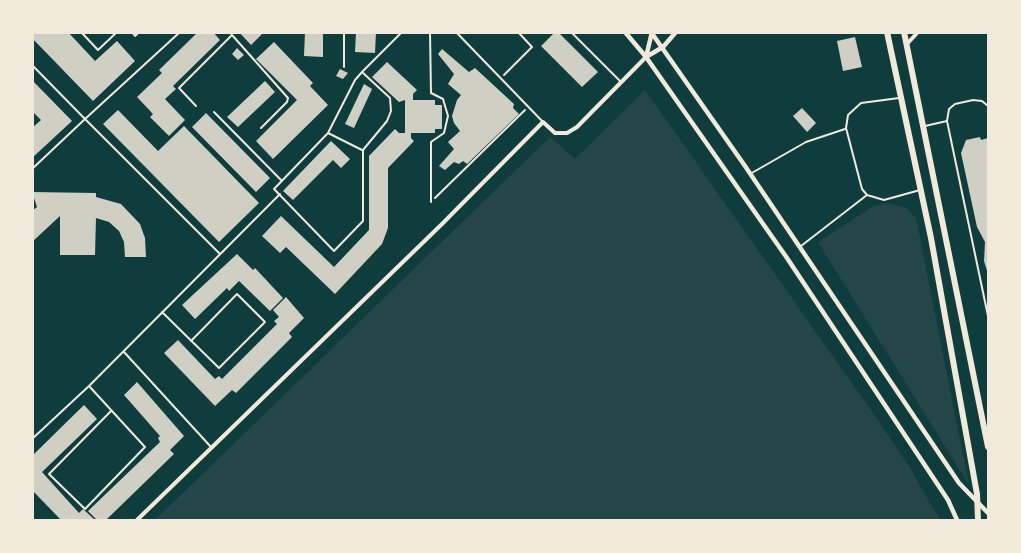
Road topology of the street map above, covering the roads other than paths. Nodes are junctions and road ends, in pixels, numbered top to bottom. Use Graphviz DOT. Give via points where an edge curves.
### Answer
graph roads {
  1 [pos="81,32"];
  2 [pos="117,32"];
  3 [pos="132,32"];
  4 [pos="139,32"];
  5 [pos="180,32"];
  6 [pos="344,32"];
  7 [pos="402,32"];
  8 [pos="430,32"];
  9 [pos="456,32"];
  10 [pos="571,32"];
  11 [pos="625,32"];
  12 [pos="676,32"];
  13 [pos="887,32"];
  14 [pos="904,32"];
  15 [pos="918,32"];
  16 [pos="651,33"];
  17 [pos="231,34"];
  18 [pos="906,44"];
  19 [pos="663,47"];
  20 [pos="646,57"];
  21 [pos="32,65"];
  22 [pos="344,67"];
  23 [pos="362,72"];
  24 [pos="622,83"];
  25 [pos="901,97"];
  26 [pos="196,106"];
  27 [pos="988,106"];
  28 [pos="214,112"];
  29 [pos="85,119"];
  30 [pos="947,121"];
  31 [pos="543,122"];
  32 [pos="923,126"];
  33 [pos="261,128"];
  34 [pos="846,128"];
  35 [pos="328,133"];
  36 [pos="363,150"];
  37 [pos="32,169"];
  38 [pos="750,174"];
  39 [pos="281,180"];
  40 [pos="920,190"];
  41 [pos="280,194"];
  42 [pos="867,195"];
  43 [pos="431,202"];
  44 [pos="800,247"];
  45 [pos="220,254"];
  46 [pos="162,312"];
  47 [pos="988,316"];
  48 [pos="191,341"];
  49 [pos="124,352"];
  50 [pos="89,386"];
  51 [pos="110,411"];
  52 [pos="985,413"];
  53 [pos="32,439"];
  54 [pos="211,447"];
  55 [pos="988,447"];
  56 [pos="977,503"];
  57 [pos="988,513"];
  58 [pos="136,520"];
  59 [pos="957,520"];
  60 [pos="978,520"];
  1 -- 2 [label="lane" via="98,50"];
  3 -- 4 [label="lane" via="136,36"];
  5 -- 29 [label="lane"];
  6 -- 22 [label="lane"];
  7 -- 23 [label="lane"];
  8 -- 43 [label="lane" via="431,93 443,99 448,116 444,132 431,142"];
  9 -- 31 [label="lane"];
  10 -- 24 [label="lane"];
  11 -- 20 [label="street"];
  12 -- 19 [label="street"];
  13 -- 25 [label="highway"];
  14 -- 18 [label="highway"];
  15 -- 18 [label="street"];
  16 -- 19 [label="street"];
  16 -- 20 [label="street"];
  17 -- 26 [label="lane" via="179,88"];
  17 -- 33 [label="lane" via="288,98"];
  18 -- 32 [label="highway"];
  19 -- 20 [label="street"];
  19 -- 38 [label="street"];
  20 -- 24 [label="street"];
  20 -- 59 [label="street" via="798,274 948,500"];
  21 -- 29 [label="lane"];
  23 -- 35 [label="lane"];
  23 -- 36 [label="lane" via="390,98 391,111 387,121"];
  24 -- 31 [label="street" via="567,133 555,132"];
  25 -- 34 [label="lane" via="861,103 848,115"];
  25 -- 40 [label="highway"];
  27 -- 30 [label="lane" via="973,100 955,104 949,109"];
  28 -- 39 [label="lane"];
  29 -- 37 [label="lane"];
  29 -- 45 [label="lane"];
  30 -- 32 [label="lane"];
  30 -- 47 [label="lane"];
  31 -- 54 [label="street"];
  32 -- 52 [label="highway"];
  34 -- 38 [label="lane" via="806,142"];
  34 -- 42 [label="lane" via="862,189"];
  35 -- 36 [label="lane"];
  35 -- 39 [label="lane"];
  36 -- 41 [label="lane" via="363,221 334,251"];
  38 -- 44 [label="street"];
  39 -- 41 [label="lane" via="274,189"];
  40 -- 42 [label="lane" via="884,200"];
  40 -- 56 [label="highway"];
  41 -- 45 [label="lane"];
  42 -- 44 [label="lane"];
  44 -- 56 [label="street" via="959,483"];
  45 -- 46 [label="lane"];
  46 -- 48 [label="lane"];
  46 -- 49 [label="lane"];
  48 -- 48 [label="lane" via="219,368 265,322 237,294"];
  49 -- 50 [label="lane"];
  49 -- 54 [label="lane"];
  50 -- 51 [label="lane"];
  50 -- 53 [label="lane"];
  51 -- 51 [label="lane" via="145,446 85,509 49,474"];
  52 -- 55 [label="highway"];
  54 -- 58 [label="street"];
  56 -- 57 [label="street"];
  56 -- 60 [label="highway"];
}
